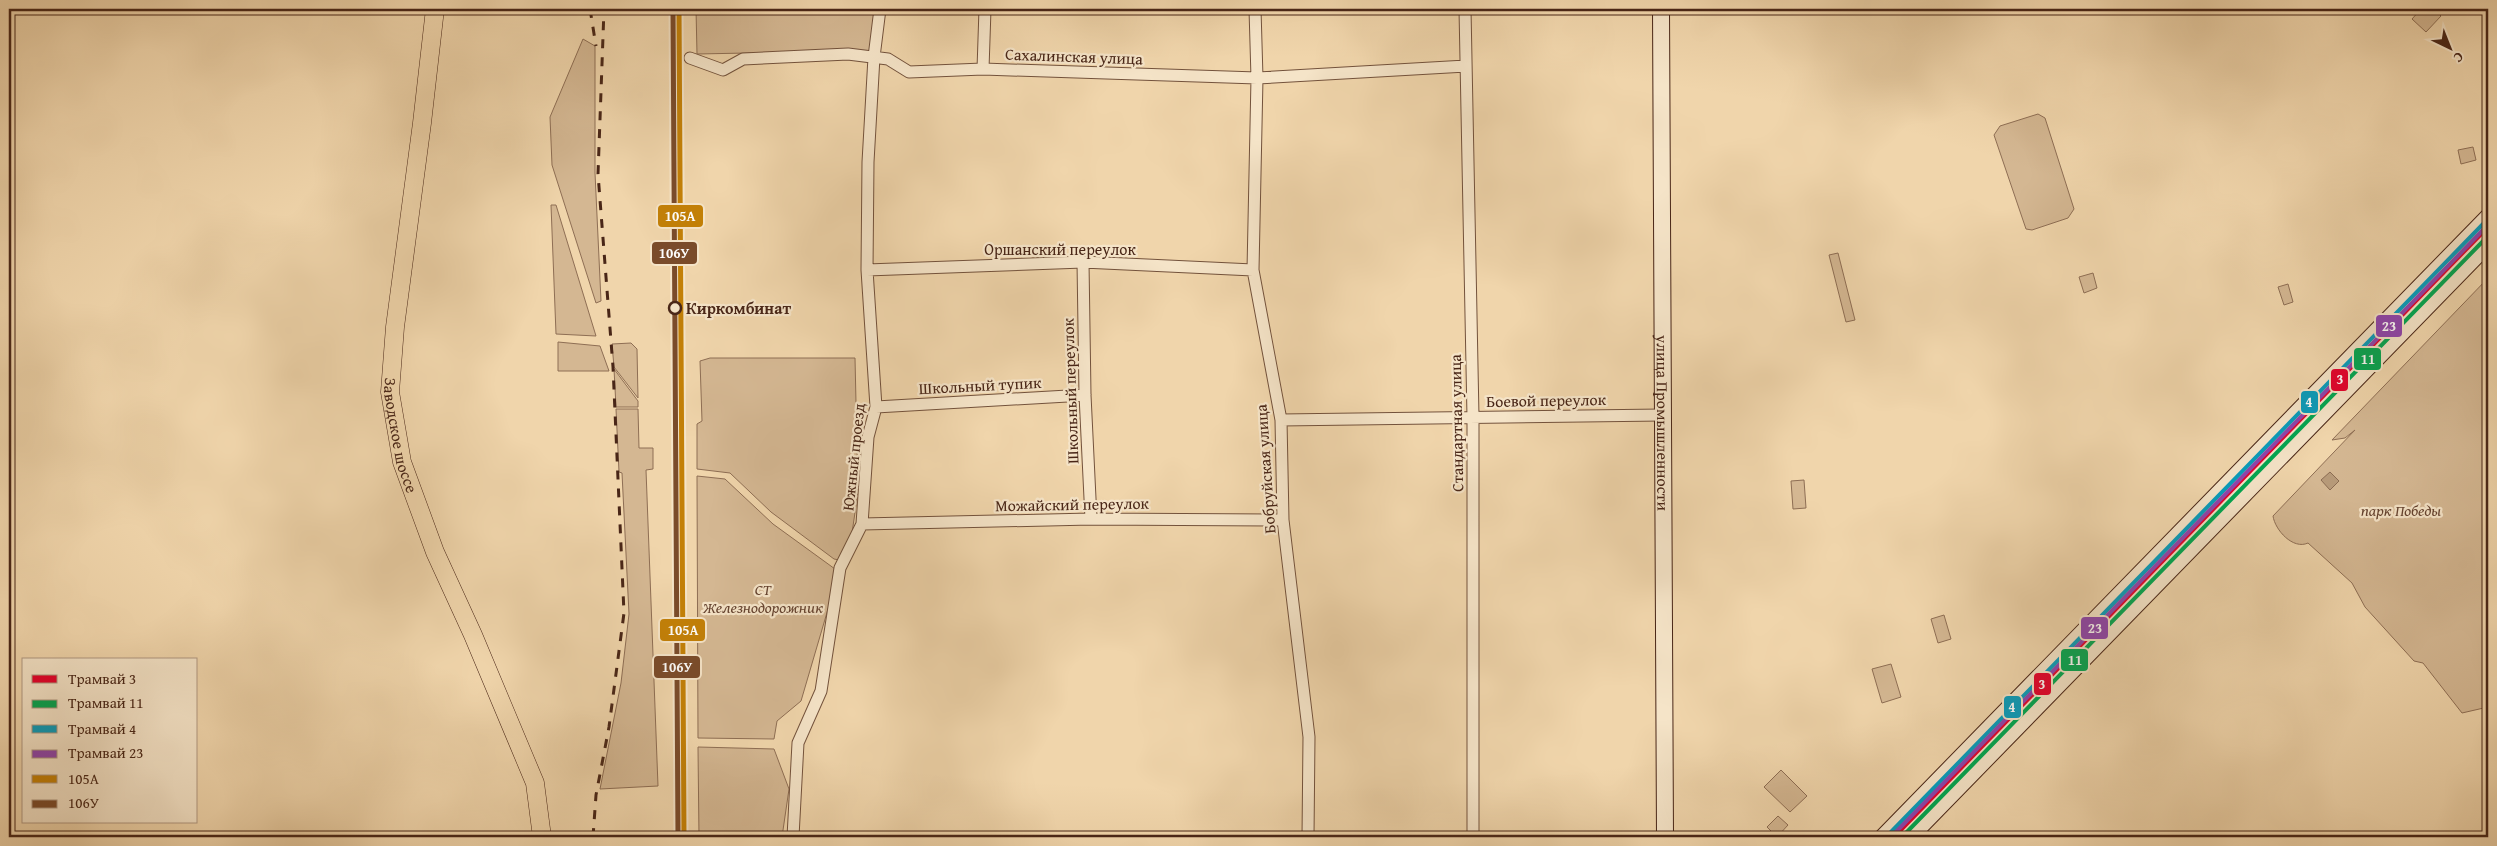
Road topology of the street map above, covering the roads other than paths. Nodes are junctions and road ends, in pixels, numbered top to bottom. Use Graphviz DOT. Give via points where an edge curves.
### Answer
graph roads {
  1 [pos="435,9"];
  2 [pos="880,9"];
  3 [pos="985,9"];
  4 [pos="1255,9"];
  5 [pos="1465,9"];
  6 [pos="1662,9"];
  7 [pos="874,57"];
  8 [pos="690,58"];
  9 [pos="1466,66"];
  10 [pos="984,69"];
  11 [pos="1257,78"];
  12 [pos="2488,217"];
  13 [pos="2488,244"];
  14 [pos="1084,262"];
  15 [pos="867,270"];
  16 [pos="1252,270"];
  17 [pos="1085,396"];
  18 [pos="876,407"];
  19 [pos="1662,414"];
  20 [pos="1473,417"];
  21 [pos="1281,420"];
  22 [pos="1091,519"];
  23 [pos="1283,520"];
  24 [pos="862,524"];
  25 [pos="542,837"];
  26 [pos="793,837"];
  27 [pos="1308,837"];
  28 [pos="1473,837"];
  29 [pos="1665,837"];
  30 [pos="1882,837"];
  31 [pos="1910,837"];
  1 -- 25 [label="main road, Заводское шоссе" via="395,327 390,392 402,462 435,552 535,783"];
  2 -- 7 [label="street, Южный проезд"];
  3 -- 10 [label="street"];
  4 -- 11 [label="street, Бобруйская улица"];
  5 -- 9 [label="street, Стандартная улица"];
  6 -- 19 [label="main road, улица Промышленности"];
  7 -- 8 [label="street, Сахалинская улица" via="848,54 743,59 723,70"];
  7 -- 10 [label="street, Сахалинская улица" via="888,59 909,72"];
  7 -- 15 [label="street, Южный проезд" via="868,162"];
  9 -- 11 [label="street, Сахалинская улица"];
  9 -- 20 [label="street, Стандартная улица"];
  10 -- 11 [label="street, Сахалинская улица"];
  11 -- 16 [label="street, Бобруйская улица"];
  12 -- 30 [label="main road"];
  13 -- 31 [label="main road"];
  14 -- 15 [label="street, Оршанский переулок"];
  14 -- 16 [label="street, Оршанский переулок"];
  14 -- 17 [label="street, Школьный переулок"];
  15 -- 18 [label="street, Южный проезд"];
  16 -- 21 [label="street, Бобруйская улица"];
  17 -- 18 [label="street, Школьный тупик"];
  17 -- 22 [label="street, Школьный переулок"];
  18 -- 24 [label="street, Южный проезд" via="868,437"];
  19 -- 20 [label="street, Боевой переулок"];
  19 -- 29 [label="main road, улица Промышленности"];
  20 -- 21 [label="street, Боевой переулок"];
  20 -- 28 [label="street, Стандартная улица"];
  21 -- 23 [label="street, Бобруйская улица"];
  22 -- 23 [label="street, Можайский переулок"];
  22 -- 24 [label="street, Можайский переулок"];
  23 -- 27 [label="street, Бобруйская улица" via="1309,737"];
  24 -- 26 [label="street, Южный проезд" via="840,568 821,691 798,743"];
}
